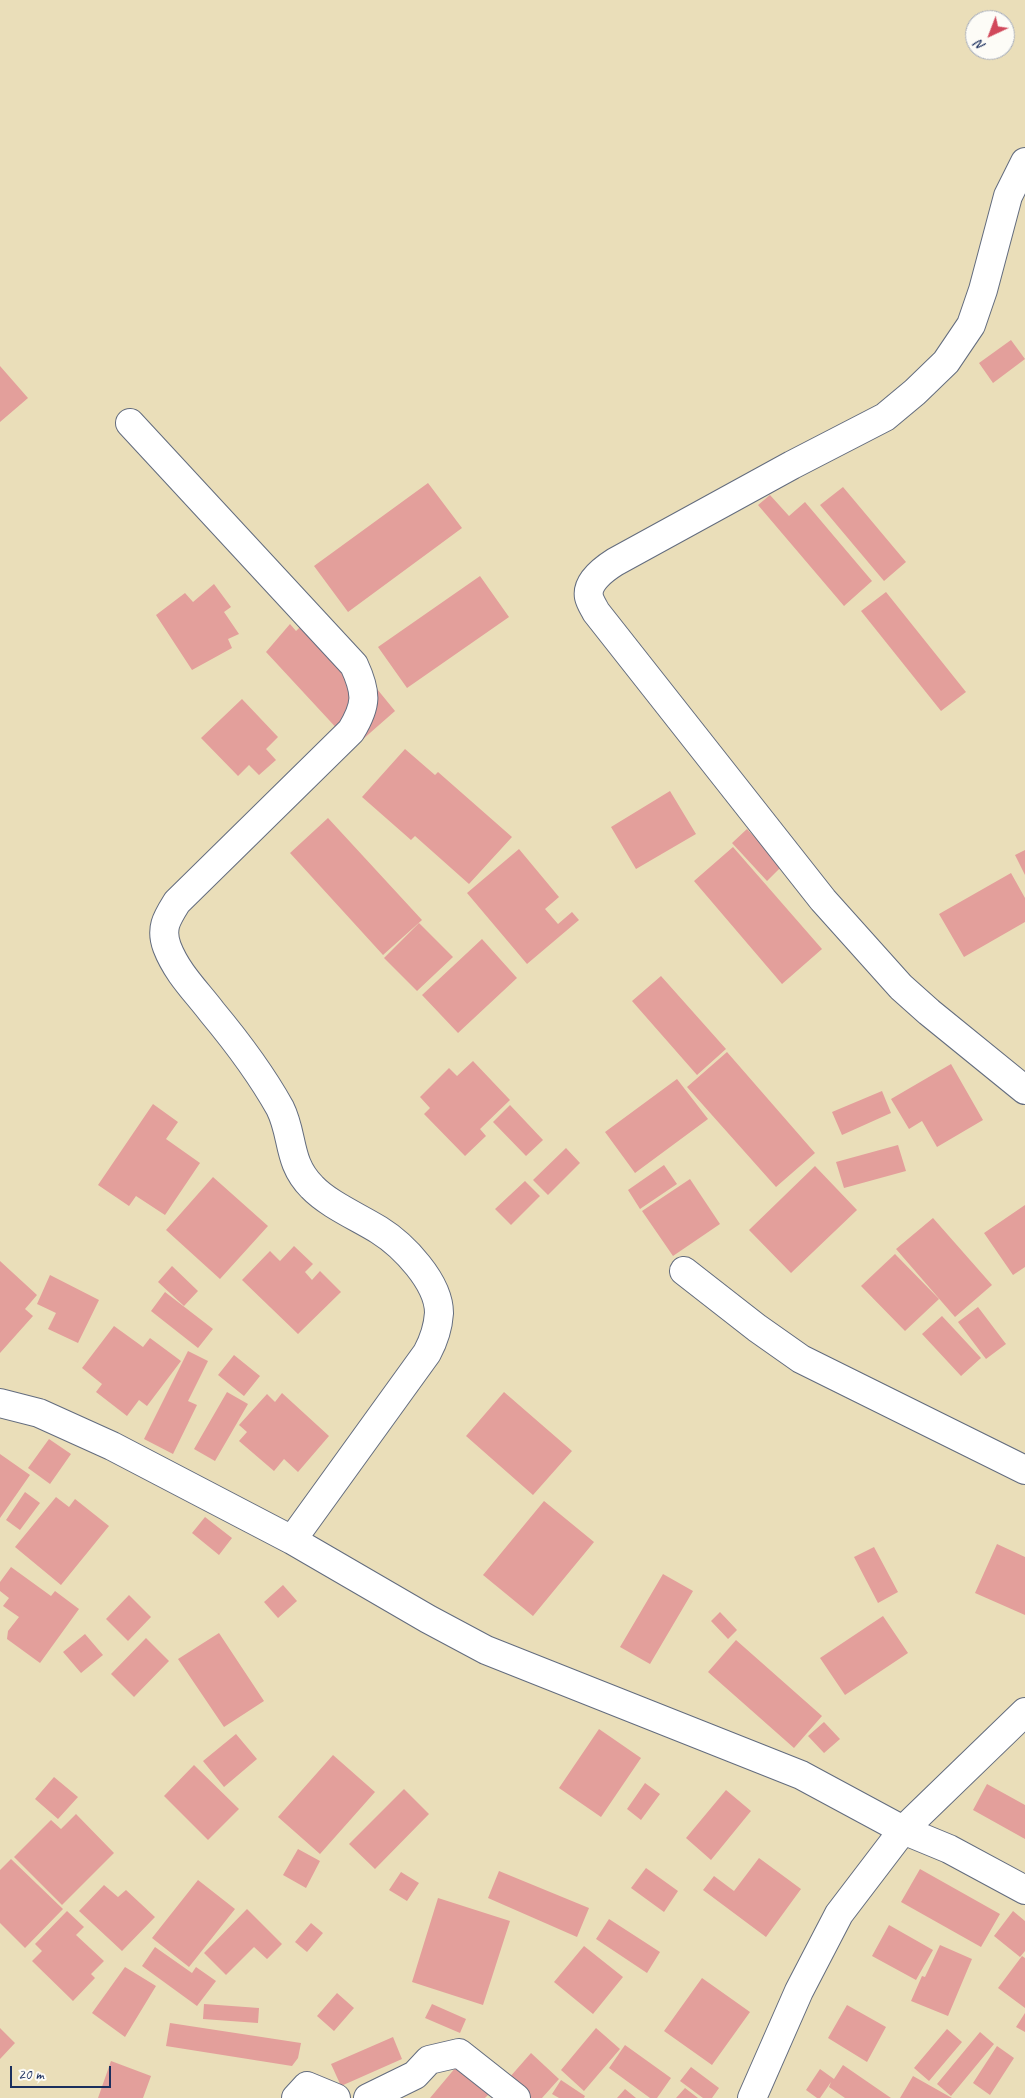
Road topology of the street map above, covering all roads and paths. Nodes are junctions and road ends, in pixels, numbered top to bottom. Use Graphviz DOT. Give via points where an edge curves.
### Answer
graph roads {
  1 [pos="1025,162"];
  2 [pos="130,423"];
  3 [pos="1025,1090"];
  4 [pos="684,1271"];
  5 [pos="0,1403"];
  6 [pos="1025,1470"];
  7 [pos="292,1540"];
  8 [pos="1025,1712"];
  9 [pos="903,1830"];
  10 [pos="1025,1890"];
  11 [pos="296,2098"];
  12 [pos="336,2098"];
  13 [pos="368,2098"];
  14 [pos="516,2098"];
  15 [pos="752,2098"];
  1 -- 3 [label="street" via="1008,196 971,325 946,362 885,417 615,562 591,584 589,596 596,612 823,900 901,987"];
  2 -- 7 [label="street" via="354,665 362,682 362,714 351,731 176,902 164,923 166,945 177,969 242,1049 280,1109 293,1159 303,1176 320,1195 399,1246 431,1284 439,1311 436,1335 427,1353"];
  4 -- 6 [label="street" via="801,1359"];
  5 -- 7 [label="street" via="39,1414 112,1446"];
  7 -- 9 [label="street" via="486,1650 801,1775"];
  8 -- 9 [label="street"];
  9 -- 10 [label="street" via="949,1849"];
  9 -- 15 [label="street" via="839,1914 799,1991"];
  11 -- 12 [label="street" via="307,2086"];
  13 -- 14 [label="street" via="415,2075 429,2060 459,2053"];
}
